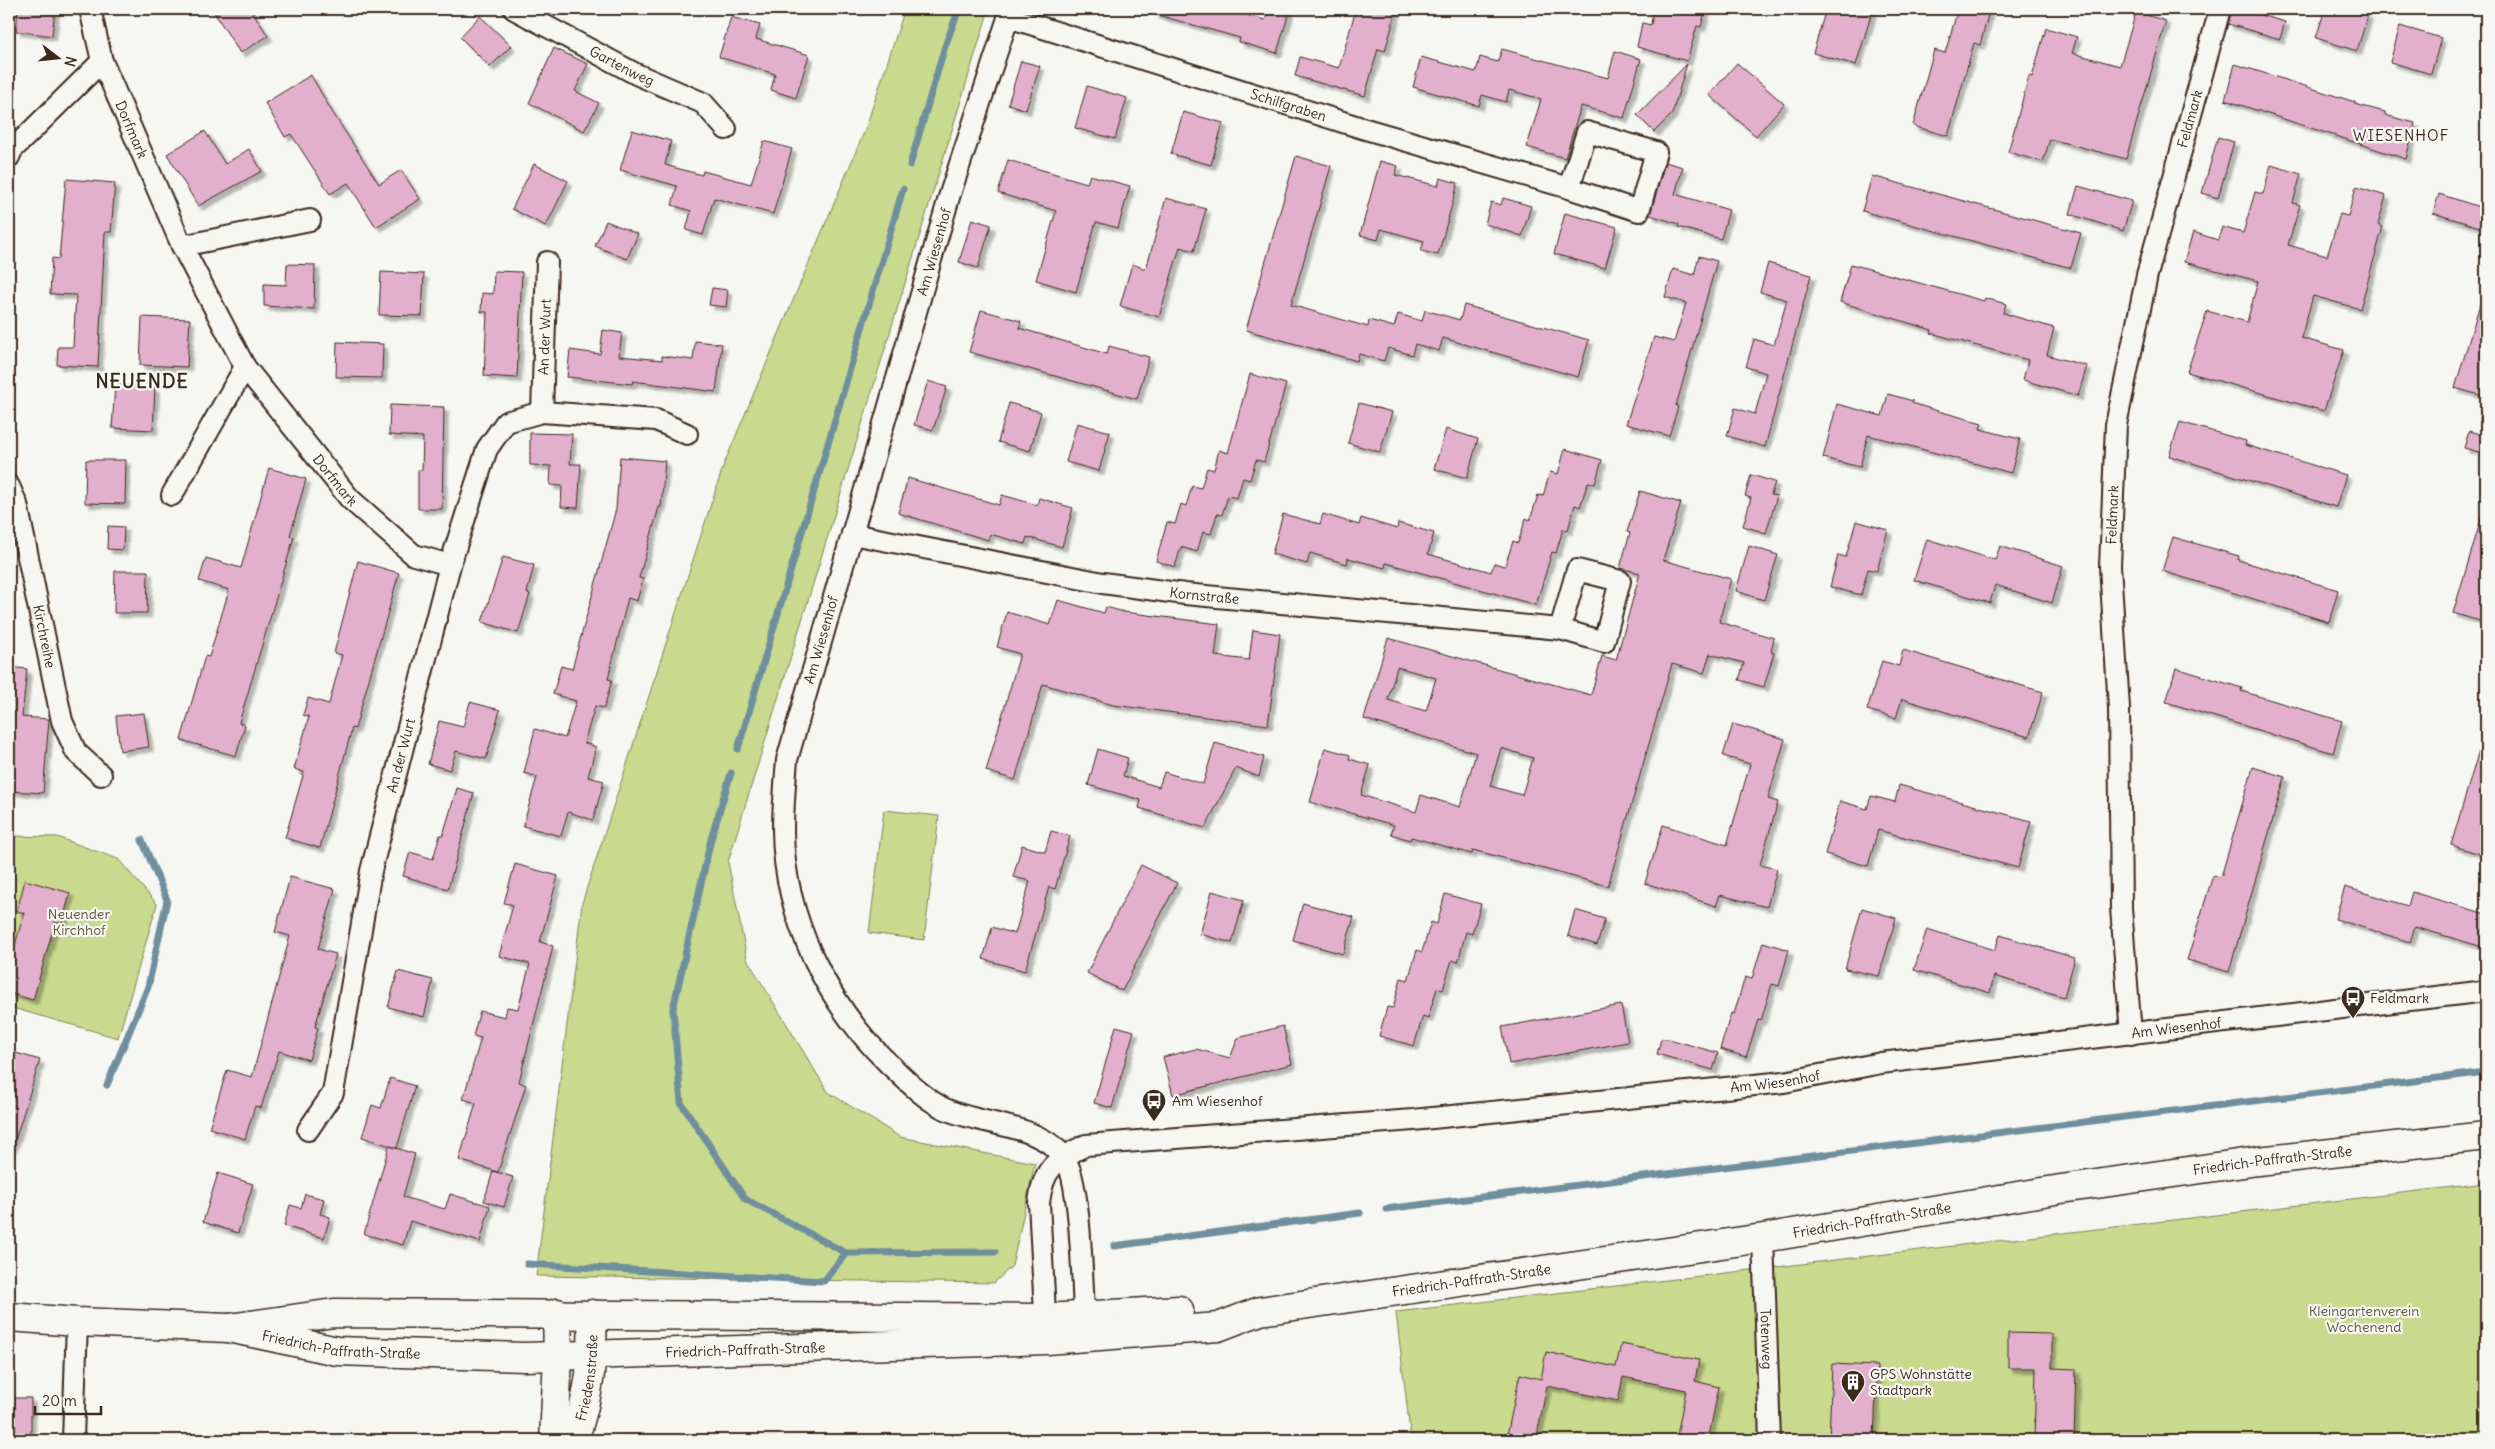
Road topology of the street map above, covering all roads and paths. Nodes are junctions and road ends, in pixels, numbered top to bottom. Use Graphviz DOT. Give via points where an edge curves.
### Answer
graph roads {
  1 [pos="90,9"];
  2 [pos="514,9"];
  3 [pos="2220,9"];
  4 [pos="1009,13"];
  5 [pos="102,61"];
  6 [pos="726,129"];
  7 [pos="9,157"];
  8 [pos="1569,188"];
  9 [pos="310,220"];
  10 [pos="182,246"];
  11 [pos="547,262"];
  12 [pos="245,367"];
  13 [pos="542,412"];
  14 [pos="687,434"];
  15 [pos="9,486"];
  16 [pos="172,495"];
  17 [pos="852,534"];
  18 [pos="450,565"];
  19 [pos="1560,629"];
  20 [pos="101,775"];
  21 [pos="2486,991"];
  22 [pos="2131,1034"];
  23 [pos="308,1130"];
  24 [pos="2486,1136"];
  25 [pos="1064,1156"];
  26 [pos="1763,1238"];
  27 [pos="558,1313"];
  28 [pos="592,1314"];
  29 [pos="9,1316"];
  30 [pos="77,1322"];
  31 [pos="1085,1327"];
  32 [pos="228,1328"];
  33 [pos="1046,1329"];
  34 [pos="594,1355"];
  35 [pos="558,1356"];
  36 [pos="73,1440"];
  37 [pos="554,1440"];
  38 [pos="574,1440"];
  39 [pos="1770,1440"];
  1 -- 5 [label="street, Dorfmark"];
  2 -- 6 [label="street, Gartenweg" via="636,74 704,103"];
  3 -- 22 [label="street, Feldmark" via="2147,275 2116,425 2110,566 2119,708 2122,908"];
  4 -- 8 [label="street, Schilfgraben" via="1362,128"];
  4 -- 17 [label="street, Am Wiesenhof" via="950,194"];
  5 -- 7 [label="street" via="12,150"];
  5 -- 10 [label="street, Dorfmark"];
  8 -- 8 [label="street, Schilfgraben" via="1638,211 1656,152 1587,132"];
  9 -- 10 [label="street"];
  10 -- 12 [label="street, Dorfmark"];
  11 -- 13 [label="street, An der Wurt"];
  12 -- 16 [label="street"];
  12 -- 18 [label="street, Dorfmark" via="350,499 414,555"];
  13 -- 14 [label="street, An der Wurt" via="656,420"];
  13 -- 18 [label="street, An der Wurt" via="506,422 495,435 487,450"];
  15 -- 20 [label="street, Kirchreihe" via="17,504 62,721 76,752"];
  17 -- 19 [label="street, Kornstraße" via="1103,583 1185,594"];
  17 -- 25 [label="street, Am Wiesenhof" via="787,760 783,832 795,907 810,950 831,990 852,1022 908,1082 944,1108 1020,1129 1046,1142"];
  18 -- 23 [label="street, An der Wurt" via="371,871 334,1093"];
  21 -- 22 [label="street, Am Wiesenhof"];
  22 -- 25 [label="street, Am Wiesenhof" via="1881,1063 1784,1082 1404,1121 1086,1145"];
  24 -- 26 [label="main road, Friedrich-Paffrath-Straße" via="2258,1161 2061,1189"];
  25 -- 31 [label="street" via="1072,1173 1076,1195"];
  25 -- 33 [label="street, Am Wiesenhof" via="1045,1175 1039,1203"];
  26 -- 31 [label="main road, Friedrich-Paffrath-Straße" via="1260,1312 1218,1327"];
  26 -- 39 [label="street, Totenweg"];
  27 -- 28 [label="main road, Friedrich-Paffrath-Straße"];
  27 -- 32 [label="main road, Friedrich-Paffrath-Straße" via="334,1313"];
  27 -- 35 [label="main road, Friedenstraße"];
  28 -- 33 [label="main road, Friedrich-Paffrath-Straße"];
  28 -- 34 [label="main road, Friedenstraße"];
  29 -- 30 [label="main road, Friedrich-Paffrath-Straße"];
  30 -- 32 [label="main road, Friedrich-Paffrath-Straße"];
  30 -- 36 [label="street"];
  31 -- 33 [label="main road, Friedrich-Paffrath-Straße"];
  32 -- 35 [label="main road, Friedrich-Paffrath-Straße" via="337,1351"];
  33 -- 34 [label="main road, Friedrich-Paffrath-Straße"];
  34 -- 35 [label="main road, Friedrich-Paffrath-Straße"];
  34 -- 38 [label="main road, Friedenstraße" via="585,1408"];
  35 -- 37 [label="main road, Friedenstraße"];
}
